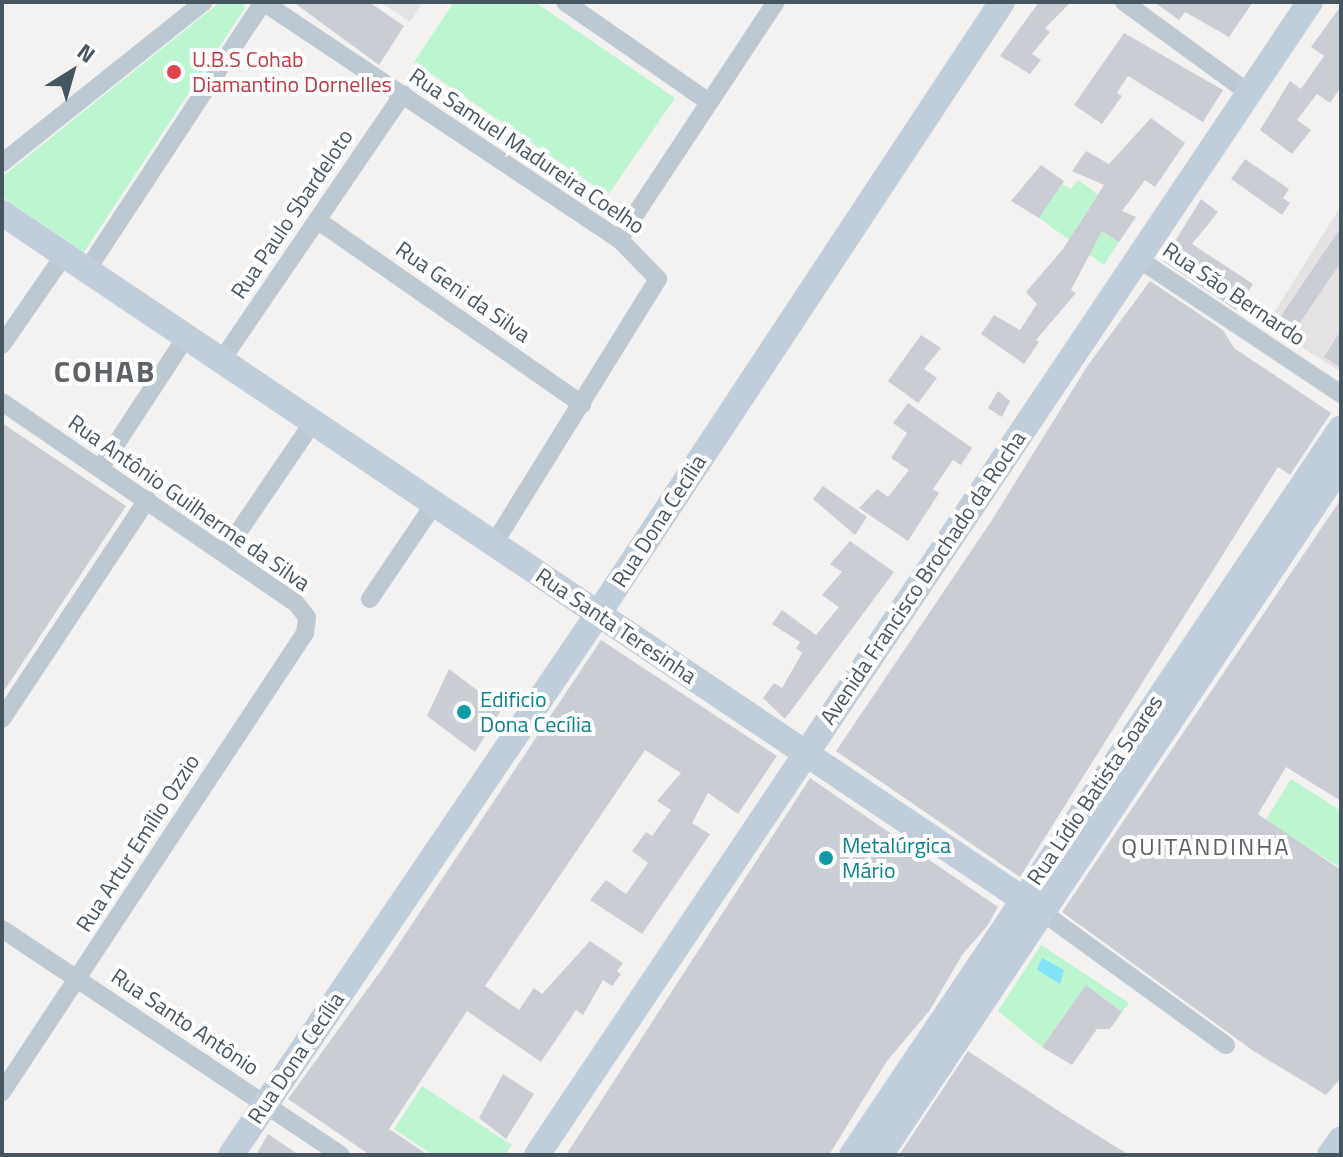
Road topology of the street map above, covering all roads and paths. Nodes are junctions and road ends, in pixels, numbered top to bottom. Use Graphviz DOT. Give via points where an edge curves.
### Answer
graph roads {
  1 [pos="204,2"];
  2 [pos="263,2"];
  3 [pos="565,2"];
  4 [pos="776,2"];
  5 [pos="1002,2"];
  6 [pos="1124,2"];
  7 [pos="1310,2"];
  8 [pos="588,8"];
  9 [pos="1249,93"];
  10 [pos="403,94"];
  11 [pos="709,102"];
  12 [pos="2,163"];
  13 [pos="2,213"];
  14 [pos="317,220"];
  15 [pos="619,239"];
  16 [pos="64,255"];
  17 [pos="1140,260"];
  18 [pos="87,270"];
  19 [pos="186,337"];
  20 [pos="2,345"];
  21 [pos="221,361"];
  22 [pos="1341,394"];
  23 [pos="2,402"];
  24 [pos="582,404"];
  25 [pos="313,422"];
  26 [pos="1341,428"];
  27 [pos="1341,465"];
  28 [pos="101,467"];
  29 [pos="147,500"];
  30 [pos="434,504"];
  31 [pos="1300,508"];
  32 [pos="494,544"];
  33 [pos="224,553"];
  34 [pos="370,599"];
  35 [pos="598,614"];
  36 [pos="307,617"];
  37 [pos="2,719"];
  38 [pos="804,753"];
  39 [pos="1032,905"];
  40 [pos="2,929"];
  41 [pos="78,979"];
  42 [pos="1226,1045"];
  43 [pos="2,1092"];
  44 [pos="265,1104"];
  45 [pos="866,1152"];
  46 [pos="231,1155"];
  47 [pos="341,1155"];
  48 [pos="537,1155"];
  1 -- 12 [label="street"];
  2 -- 10 [label="street, Rua Samuel Madureira Coelho"];
  2 -- 18 [label="street"];
  3 -- 8 [label="street"];
  4 -- 11 [label="street"];
  5 -- 35 [label="street, Rua Dona Cecília"];
  6 -- 9 [label="street"];
  7 -- 9 [label="street, Avenida Francisco Brochado da Rocha"];
  8 -- 11 [label="street"];
  9 -- 17 [label="street, Avenida Francisco Brochado da Rocha"];
  10 -- 14 [label="street, Rua Paulo Sbardeloto"];
  10 -- 15 [label="street, Rua Samuel Madureira Coelho"];
  11 -- 15 [label="street"];
  13 -- 16 [label="street, Rua Santa Teresinha"];
  14 -- 21 [label="street, Rua Paulo Sbardeloto"];
  14 -- 24 [label="street, Rua Geni da Silva"];
  15 -- 24 [label="street, Rua Samuel Madureira Coelho" via="658,279"];
  16 -- 18 [label="street, Rua Santa Teresinha"];
  16 -- 20 [label="street"];
  17 -- 22 [label="street, Rua São Bernardo"];
  17 -- 38 [label="street, Avenida Francisco Brochado da Rocha"];
  18 -- 19 [label="street, Rua Santa Teresinha"];
  19 -- 21 [label="street, Rua Santa Teresinha"];
  19 -- 28 [label="street"];
  21 -- 25 [label="street, Rua Santa Teresinha"];
  23 -- 28 [label="street, Rua Antônio Guilherme da Silva"];
  24 -- 32 [label="street, Rua Samuel Madureira Coelho"];
  25 -- 30 [label="street, Rua Santa Teresinha"];
  25 -- 33 [label="street"];
  26 -- 31 [label="street, Rua Lídio Batista Soares"];
  27 -- 31 [label="street, Rua Lídio Batista Soares"];
  28 -- 29 [label="street, Rua Antônio Guilherme da Silva"];
  29 -- 33 [label="street, Rua Antônio Guilherme da Silva"];
  29 -- 37 [label="street"];
  30 -- 32 [label="street, Rua Santa Teresinha"];
  30 -- 34 [label="street"];
  31 -- 39 [label="street, Rua Lídio Batista Soares"];
  32 -- 35 [label="street, Rua Santa Teresinha"];
  33 -- 36 [label="street, Rua Antônio Guilherme da Silva" via="296,603"];
  35 -- 38 [label="street, Rua Santa Teresinha"];
  35 -- 44 [label="street, Rua Dona Cecília"];
  36 -- 41 [label="street, Rua Artur Emílio Ozzio" via="305,633"];
  38 -- 39 [label="street, Rua Santa Teresinha"];
  38 -- 48 [label="street, Avenida Francisco Brochado da Rocha"];
  39 -- 42 [label="street, Rua Santa Teresinha"];
  39 -- 45 [label="street, Rua Lídio Batista Soares"];
  40 -- 41 [label="street, Rua Santo Antônio"];
  41 -- 43 [label="street, Rua Artur Emílio Ozzio"];
  41 -- 44 [label="street, Rua Santo Antônio"];
  44 -- 46 [label="street, Rua Dona Cecília"];
  44 -- 47 [label="street, Rua Santo Antônio"];
}
